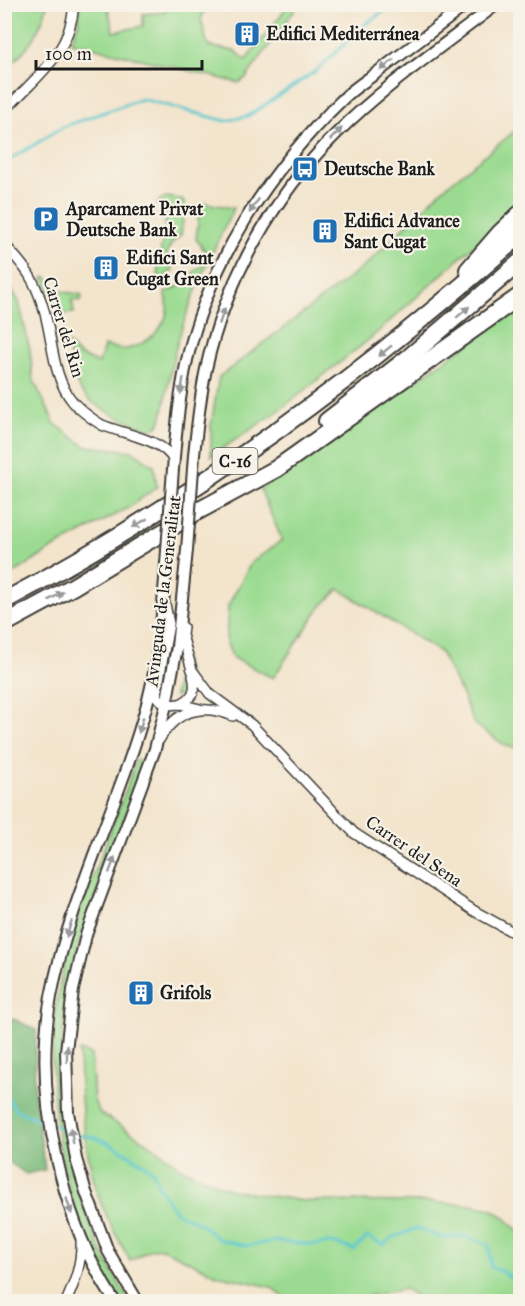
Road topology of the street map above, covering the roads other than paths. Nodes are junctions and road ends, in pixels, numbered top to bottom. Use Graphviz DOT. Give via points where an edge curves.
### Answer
graph roads {
  1 [pos="74,4"];
  2 [pos="467,4"];
  3 [pos="497,4"];
  4 [pos="4,112"];
  5 [pos="520,214"];
  6 [pos="520,235"];
  7 [pos="4,244"];
  8 [pos="520,262"];
  9 [pos="520,296"];
  10 [pos="430,313"];
  11 [pos="177,427"];
  12 [pos="159,445"];
  13 [pos="173,465"];
  14 [pos="198,511"];
  15 [pos="184,578"];
  16 [pos="164,599"];
  17 [pos="4,601"];
  18 [pos="4,624"];
  19 [pos="192,670"];
  20 [pos="180,704"];
  21 [pos="166,705"];
  22 [pos="200,709"];
  23 [pos="252,725"];
  24 [pos="155,749"];
  25 [pos="520,936"];
  26 [pos="81,1241"];
  27 [pos="66,1302"];
  28 [pos="115,1302"];
  29 [pos="138,1302"];
  1 -- 4 [label="street" via="73,21 62,48"];
  2 -- 11 [label="street, Avinguda de la Generalitat, one-way" via="345,97 281,166 244,222 209,292 187,360"];
  15 -- 3 [label="street, Avinguda de la Generalitat, one-way, bridge" via="206,368 245,262 274,209 309,162 337,133"];
  5 -- 10 [label="highway"];
  6 -- 10 [label="highway, C-16"];
  7 -- 12 [label="street, Carrer del Rin" via="28,271 36,287 59,378 73,402 99,424"];
  14 -- 8 [label="highway, C-16, one-way" via="363,394"];
  9 -- 14 [label="highway" via="276,469"];
  10 -- 17 [label="highway, C-16, one-way" via="341,385 225,468 115,538"];
  11 -- 12 [label="street" via="165,444"];
  11 -- 13 [label="street, Avinguda de la Generalitat"];
  12 -- 13 [label="street, Carrer del Rin" via="171,455"];
  13 -- 16 [label="street, Avinguda de la Generalitat, bridge"];
  18 -- 14 [label="highway, C-16, one-way"];
  15 -- 19 [label="street, Carrer del Sena" via="182,635"];
  15 -- 21 [label="street, Avinguda de la Generalitat"];
  16 -- 21 [label="street" via="169,624 156,696"];
  16 -- 26 [label="street, Avinguda de la Generalitat, one-way" via="148,702 77,902 51,999 46,1045 48,1103 64,1192"];
  19 -- 20 [label="street, Carrer del Sena" via="194,692"];
  19 -- 23 [label="street, Carrer del Sena" via="210,694"];
  20 -- 21 [label="street, Carrer del Sena"];
  20 -- 22 [label="street, Carrer del Sena"];
  21 -- 24 [label="street, Avinguda de la Generalitat"];
  22 -- 23 [label="street, Carrer del Sena" via="214,709"];
  22 -- 24 [label="street" via="175,720"];
  23 -- 25 [label="street, Carrer del Sena" via="354,833 483,917"];
  29 -- 24 [label="street, Avinguda de la Generalitat, one-way" via="108,1251 76,1159 68,1112 66,1051 73,990 86,935"];
  26 -- 27 [label="street" via="78,1273"];
  26 -- 28 [label="street, Avinguda de la Generalitat"];
}
